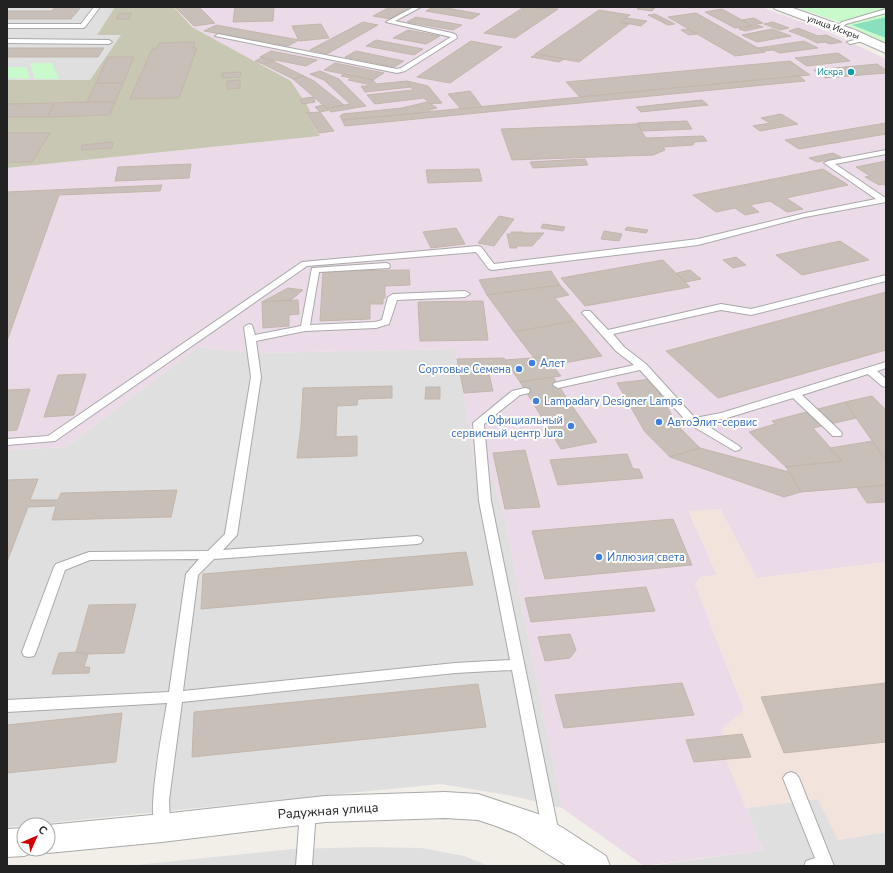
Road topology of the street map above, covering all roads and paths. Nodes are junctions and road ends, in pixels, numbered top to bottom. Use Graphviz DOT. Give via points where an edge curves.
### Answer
graph roads {
  1 [pos="97,7"];
  2 [pos="418,7"];
  3 [pos="779,7"];
  4 [pos="886,11"];
  5 [pos="7,26"];
  6 [pos="838,28"];
  7 [pos="77,32"];
  8 [pos="47,36"];
  9 [pos="218,36"];
  10 [pos="865,39"];
  11 [pos="7,41"];
  12 [pos="66,42"];
  13 [pos="109,42"];
  14 [pos="850,42"];
  15 [pos="886,49"];
  16 [pos="886,152"];
  17 [pos="885,200"];
  18 [pos="386,266"];
  19 [pos="886,278"];
  20 [pos="464,294"];
  21 [pos="587,313"];
  22 [pos="305,328"];
  23 [pos="606,333"];
  24 [pos="886,365"];
  25 [pos="642,366"];
  26 [pos="869,370"];
  27 [pos="886,384"];
  28 [pos="558,385"];
  29 [pos="525,392"];
  30 [pos="794,393"];
  31 [pos="693,422"];
  32 [pos="837,434"];
  33 [pos="7,442"];
  34 [pos="735,448"];
  35 [pos="417,540"];
  36 [pos="211,555"];
  37 [pos="29,652"];
  38 [pos="517,665"];
  39 [pos="175,697"];
  40 [pos="7,706"];
  41 [pos="791,778"];
  42 [pos="308,811"];
  43 [pos="162,828"];
  44 [pos="56,838"];
  45 [pos="552,838"];
  46 [pos="821,865"];
  47 [pos="304,866"];
  48 [pos="594,866"];
  1 -- 7 [label="lane"];
  2 -- 9 [label="lane" via="389,22 450,34 454,38 403,70 397,71"];
  3 -- 6 [label="street, улица Искры"];
  4 -- 6 [label="lane" via="844,23"];
  5 -- 7 [label="lane"];
  6 -- 10 [label="street, улица Искры"];
  7 -- 8 [label="lane"];
  7 -- 12 [label="lane"];
  10 -- 14 [label="lane"];
  10 -- 15 [label="street, улица Искры"];
  11 -- 12 [label="lane"];
  12 -- 13 [label="lane"];
  16 -- 17 [label="lane" via="828,163"];
  17 -- 33 [label="lane" via="805,215 698,242 492,267 478,249 305,264 51,439"];
  18 -- 22 [label="lane" via="315,270"];
  19 -- 23 [label="lane" via="751,312 721,307"];
  20 -- 22 [label="lane" via="394,297 386,322 376,325"];
  21 -- 23 [label="lane"];
  22 -- 36 [label="lane" via="250,333 256,377 231,535"];
  23 -- 25 [label="lane" via="620,349"];
  24 -- 26 [label="lane"];
  25 -- 28 [label="lane"];
  25 -- 31 [label="lane"];
  26 -- 27 [label="lane"];
  26 -- 30 [label="lane"];
  29 -- 38 [label="lane" via="516,393 478,423 485,501"];
  30 -- 31 [label="lane" via="723,416"];
  30 -- 32 [label="lane"];
  31 -- 34 [label="lane"];
  35 -- 36 [label="lane"];
  36 -- 37 [label="lane" via="90,556 60,567"];
  36 -- 39 [label="lane" via="192,574"];
  38 -- 39 [label="lane" via="455,668"];
  38 -- 45 [label="lane"];
  39 -- 40 [label="lane"];
  39 -- 43 [label="lane" via="161,800"];
  41 -- 46 [label="lane"];
  42 -- 43 [label="street, Радужная улица"];
  42 -- 45 [label="street, Радужная улица" via="445,805 478,807 527,824"];
  42 -- 47 [label="lane"];
  43 -- 44 [label="street, Радужная улица"];
  45 -- 48 [label="street, Радужная улица"];
}
